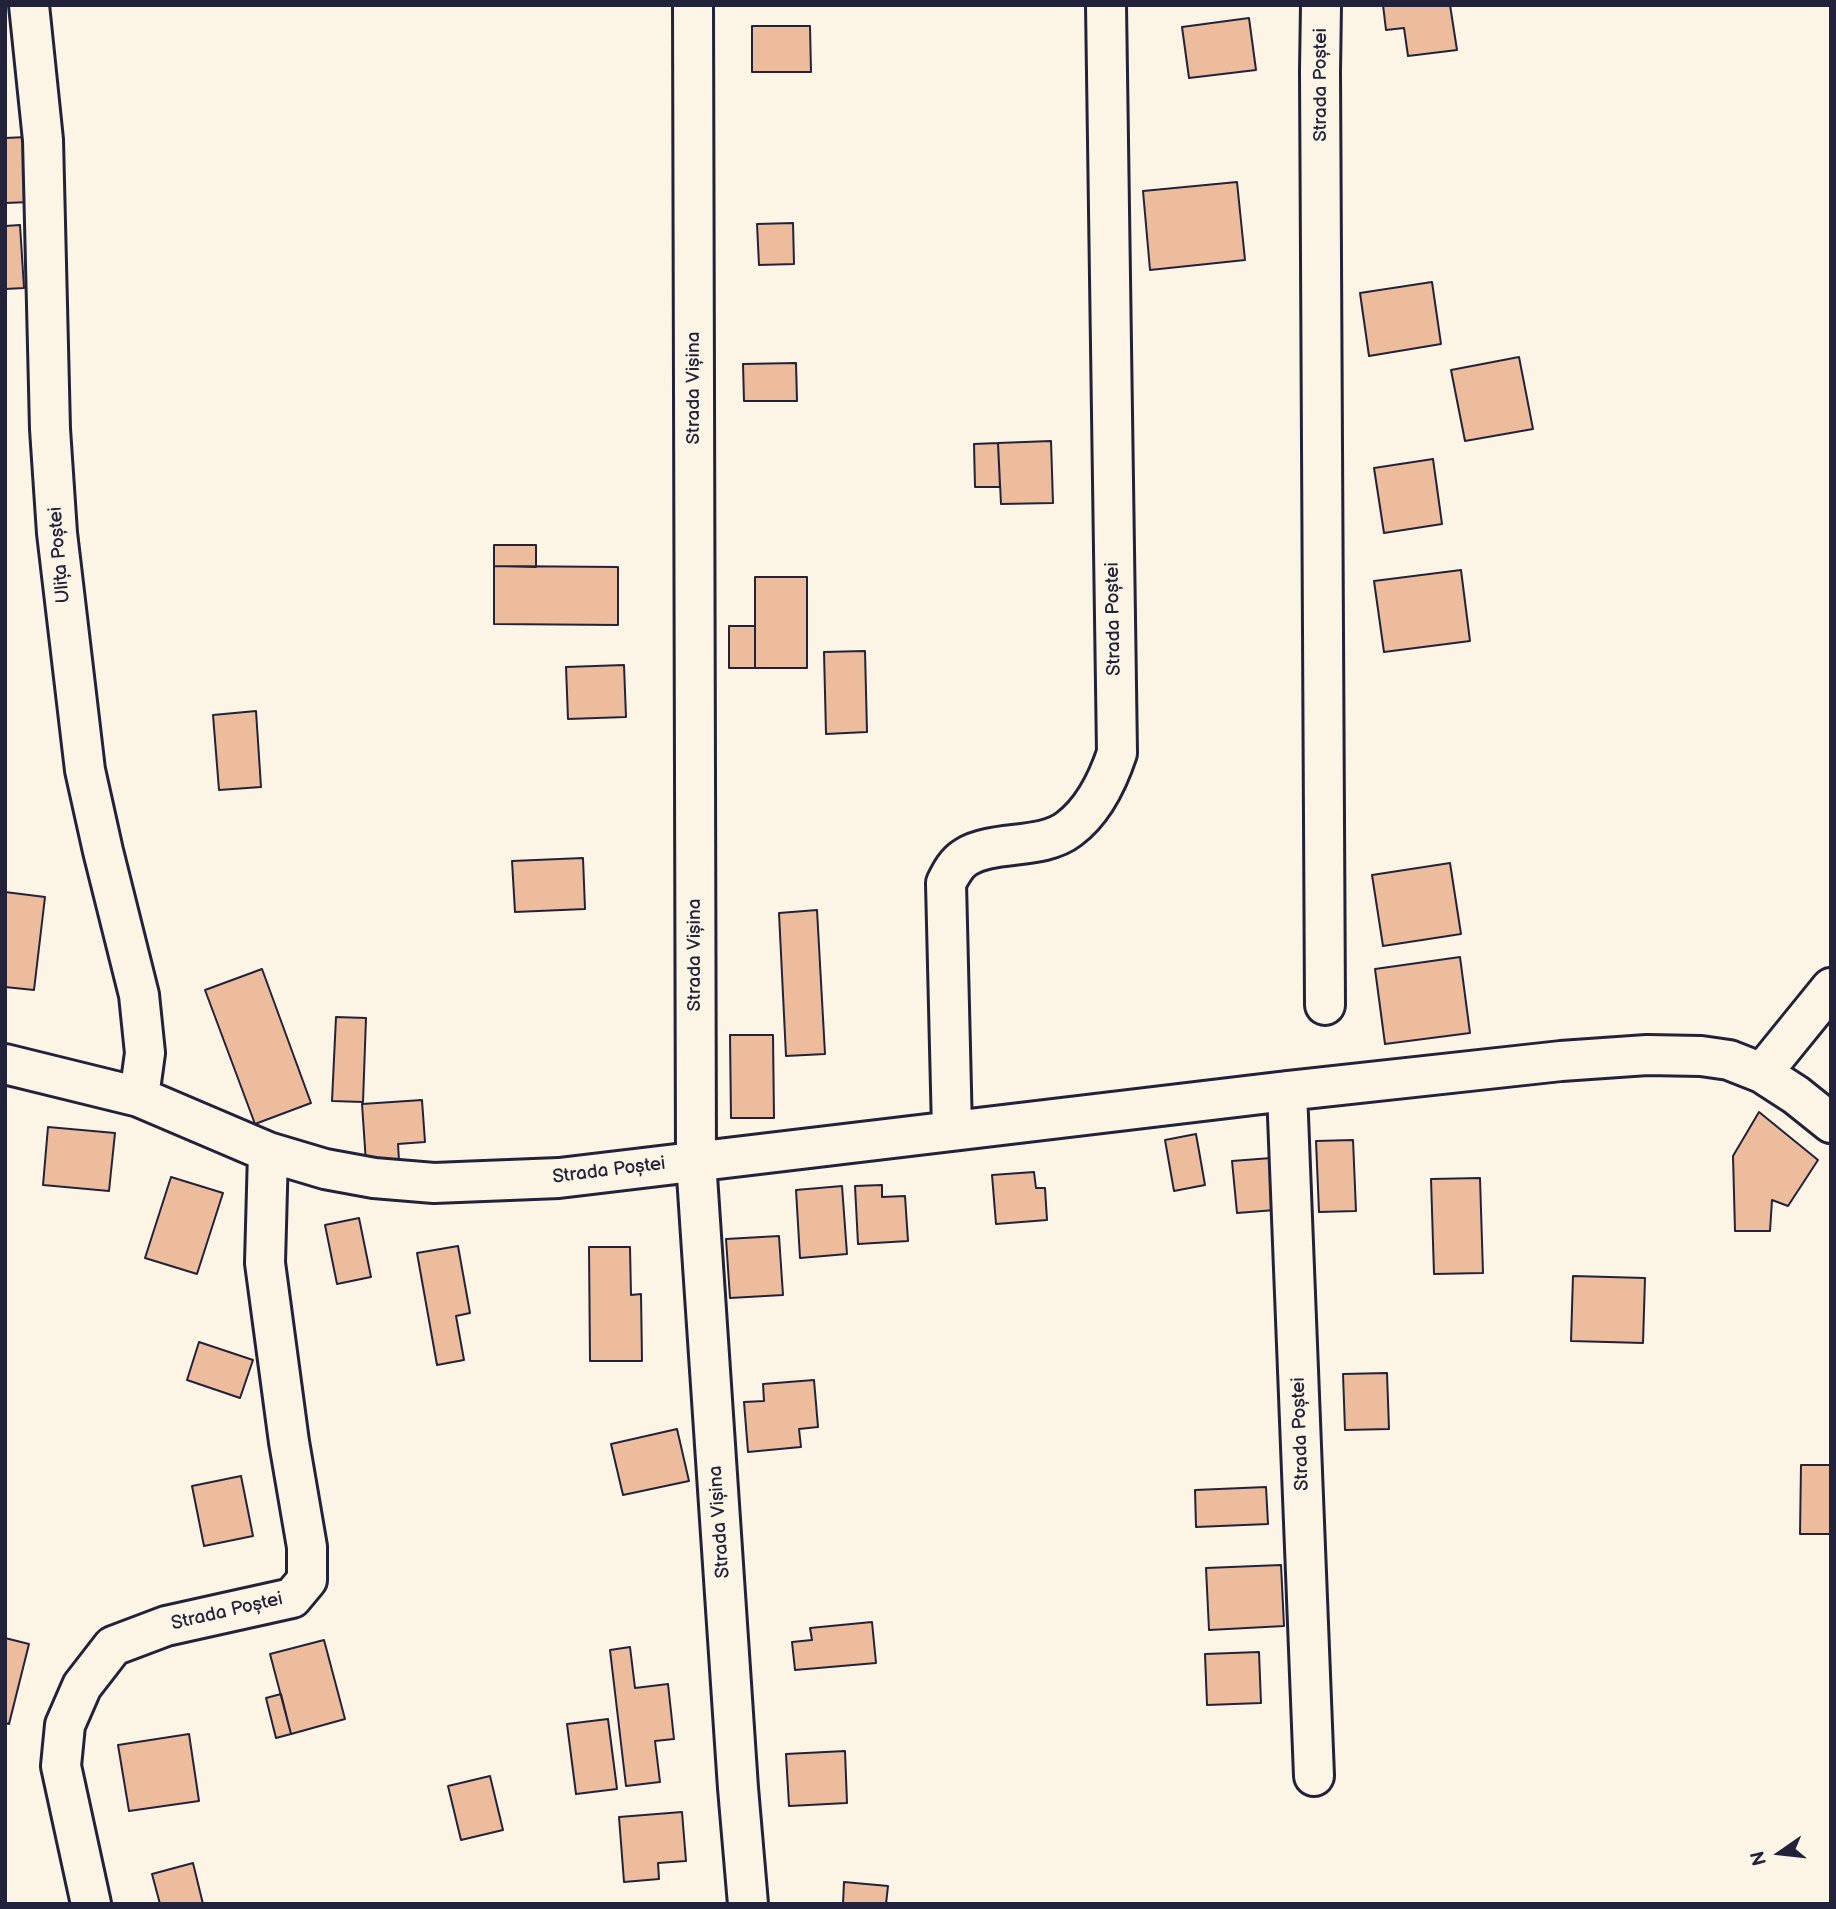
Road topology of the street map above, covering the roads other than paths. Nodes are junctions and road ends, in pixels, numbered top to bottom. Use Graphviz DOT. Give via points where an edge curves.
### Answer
graph roads {
  1 [pos="29,5"];
  2 [pos="693,5"];
  3 [pos="1106,5"];
  4 [pos="1321,5"];
  5 [pos="1831,988"];
  6 [pos="1325,1006"];
  7 [pos="5,1064"];
  8 [pos="1762,1073"];
  9 [pos="1287,1091"];
  10 [pos="139,1097"];
  11 [pos="1831,1123"];
  12 [pos="952,1130"];
  13 [pos="268,1152"];
  14 [pos="696,1161"];
  15 [pos="1314,1776"];
  16 [pos="91,1904"];
  17 [pos="748,1904"];
  1 -- 10 [label="street, Ulița Poștei" via="43,141 57,533 85,770 139,995 145,1053"];
  2 -- 14 [label="street, Strada Vișina"];
  3 -- 12 [label="street, Strada Poștei" via="1117,753 1107,783 1070,829 1054,838 967,856 946,883"];
  4 -- 6 [label="street, Strada Poștei"];
  5 -- 8 [label="street"];
  7 -- 10 [label="street, Strada Poștei"];
  8 -- 9 [label="street, Strada Poștei" via="1729,1060 1647,1055 1560,1060"];
  8 -- 11 [label="street, Strada Poștei"];
  9 -- 12 [label="street, Strada Poștei"];
  9 -- 15 [label="street, Strada Poștei"];
  10 -- 13 [label="street, Strada Poștei"];
  12 -- 14 [label="street, Strada Poștei"];
  13 -- 14 [label="street, Strada Poștei" via="325,1169 434,1183 559,1178"];
  13 -- 16 [label="street, Strada Poștei" via="265,1263 307,1547 307,1580 292,1598 166,1626 113,1646 82,1686 65,1725 61,1766"];
  14 -- 17 [label="street, Strada Vișina"];
}
